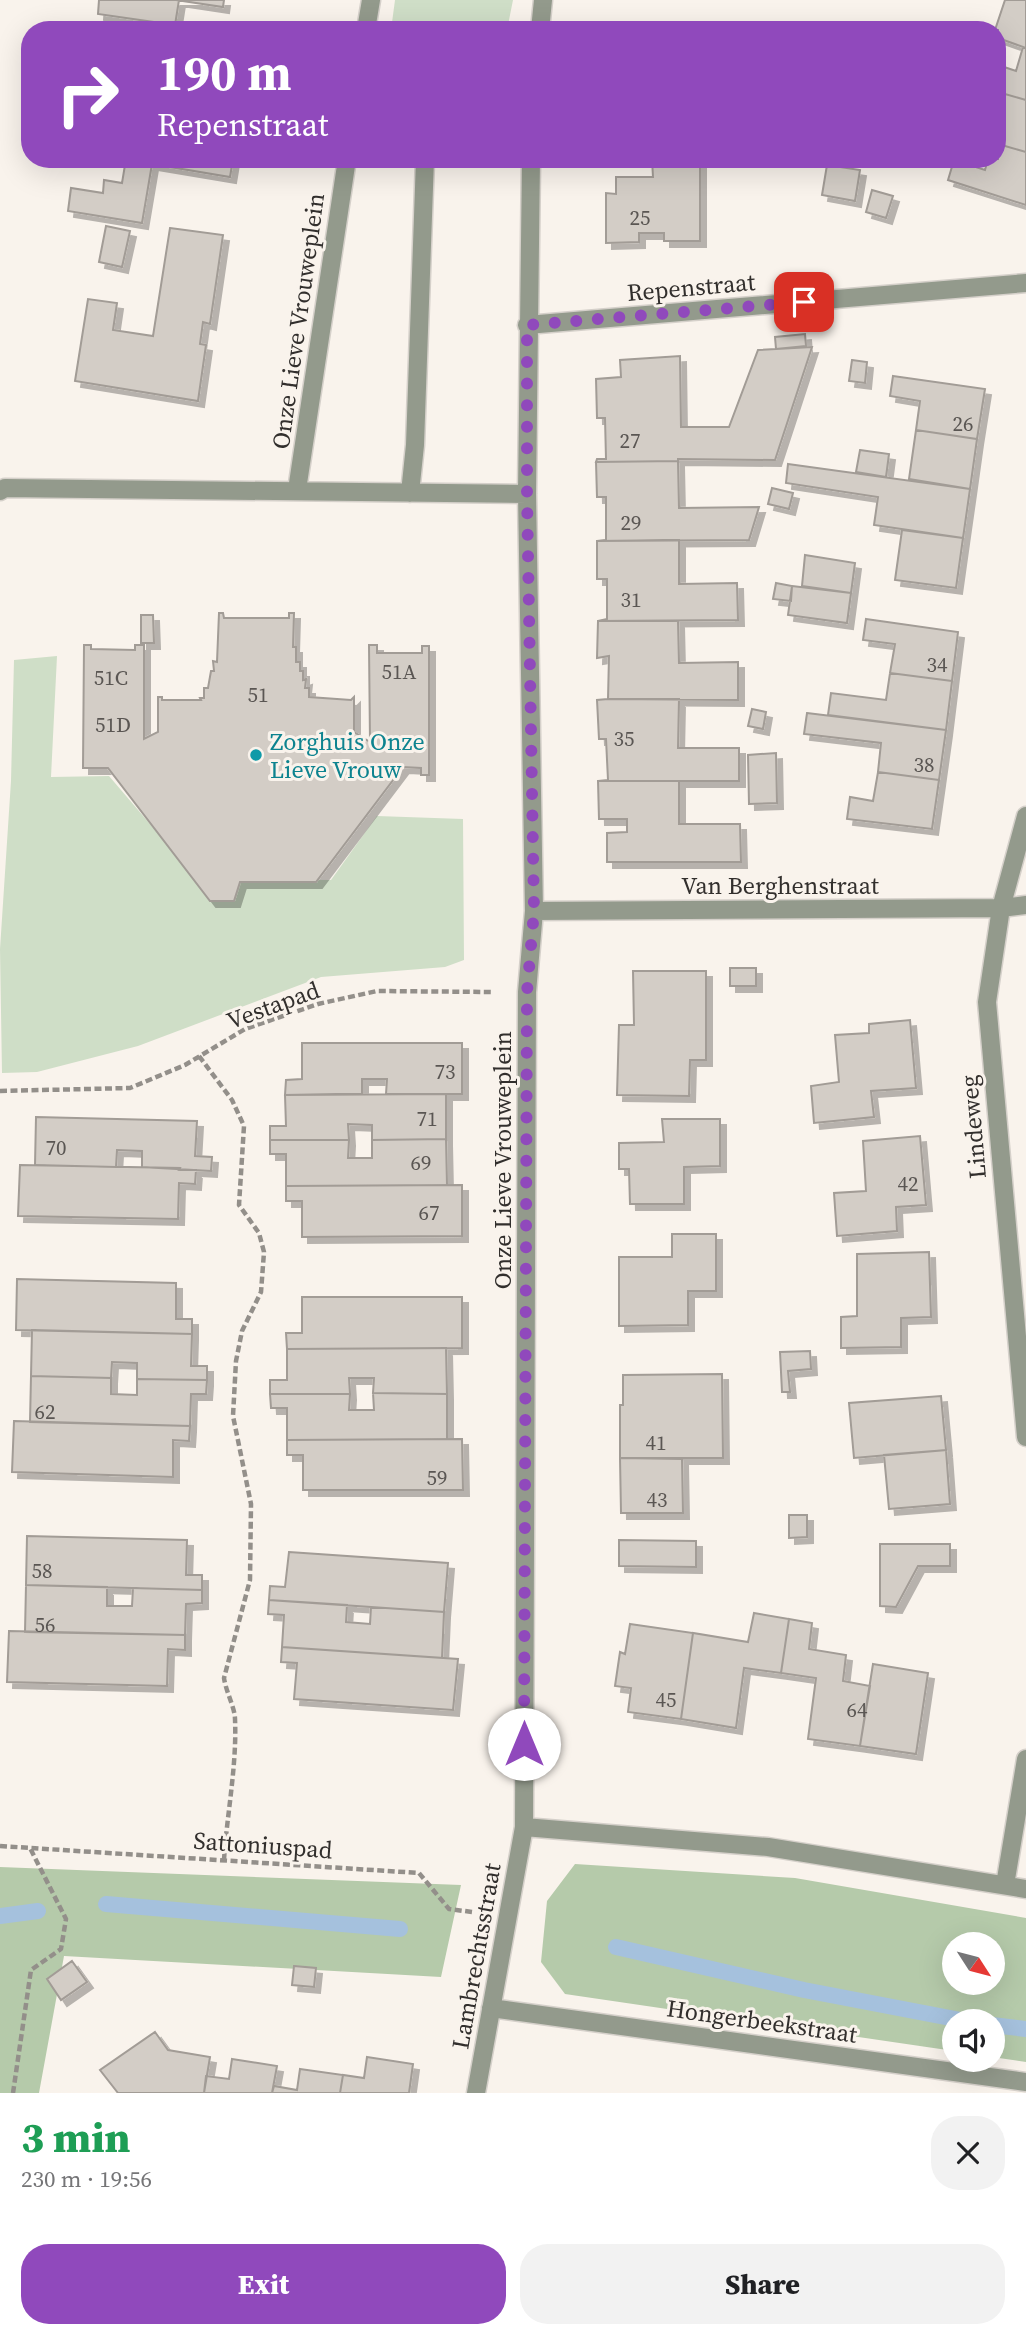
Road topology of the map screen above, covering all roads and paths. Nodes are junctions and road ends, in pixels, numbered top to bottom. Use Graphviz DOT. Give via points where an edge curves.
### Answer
graph roads {
  1 [pos="371,0"];
  2 [pos="543,0"];
  3 [pos="368,21"];
  4 [pos="541,21"];
  5 [pos="346,168"];
  6 [pos="425,168"];
  7 [pos="531,168"];
  8 [pos="1026,283"];
  9 [pos="527,325"];
  10 [pos="298,490"];
  11 [pos="0,491"];
  12 [pos="410,493"];
  13 [pos="527,494"];
  14 [pos="1026,816"];
  15 [pos="1026,905"];
  16 [pos="1001,908"];
  17 [pos="534,911"];
  18 [pos="527,992"];
  19 [pos="200,1056"];
  20 [pos="0,1091"];
  21 [pos="1026,1437"];
  22 [pos="1026,1759"];
  23 [pos="524,1827"];
  24 [pos="0,1846"];
  25 [pos="30,1847"];
  26 [pos="224,1860"];
  27 [pos="1005,1885"];
  28 [pos="1026,1889"];
  29 [pos="507,1916"];
  30 [pos="491,2008"];
  31 [pos="1026,2082"];
  32 [pos="13,2093"];
  33 [pos="476,2093"];
  1 -- 3 [label="street"];
  2 -- 4 [label="street"];
  5 -- 10 [label="street, Onze Lieve Vrouweplein"];
  6 -- 12 [label="street"];
  7 -- 9 [label="street, Onze Lieve Vrouweplein"];
  8 -- 9 [label="street, Repenstraat"];
  9 -- 13 [label="street, Onze Lieve Vrouweplein"];
  10 -- 11 [label="street"];
  10 -- 12 [label="street"];
  12 -- 13 [label="street"];
  13 -- 17 [label="street, Onze Lieve Vrouweplein"];
  14 -- 16 [label="street, Lindeweg"];
  15 -- 16 [label="street, Van Berghenstraat"];
  16 -- 17 [label="street, Van Berghenstraat"];
  16 -- 21 [label="street, Lindeweg" via="987,1002"];
  17 -- 18 [label="street, Onze Lieve Vrouweplein"];
  18 -- 19 [label="path, Vestapad" via="377,991 318,1004 245,1029"];
  18 -- 23 [label="street, Onze Lieve Vrouweplein"];
  19 -- 20 [label="path, Vestapad" via="130,1088"];
  19 -- 26 [label="path" via="232,1100 244,1126 239,1205 258,1233 264,1252 261,1292 242,1331 236,1361 233,1416 252,1525 250,1580 224,1678 236,1715"];
  22 -- 27 [label="street"];
  23 -- 27 [label="street" via="768,1847"];
  23 -- 29 [label="street, Lambrechtsstraat"];
  24 -- 25 [label="path, Sattoniuspad"];
  25 -- 26 [label="path, Sattoniuspad"];
  25 -- 32 [label="path" via="66,1919 61,1949 32,1970"];
  26 -- 29 [label="path, Sattoniuspad" via="419,1873 449,1909"];
  27 -- 28 [label="street"];
  29 -- 30 [label="street, Lambrechtsstraat"];
  30 -- 31 [label="street, Hongerbeekstraat"];
  30 -- 33 [label="street, Lambrechtsstraat"];
}
